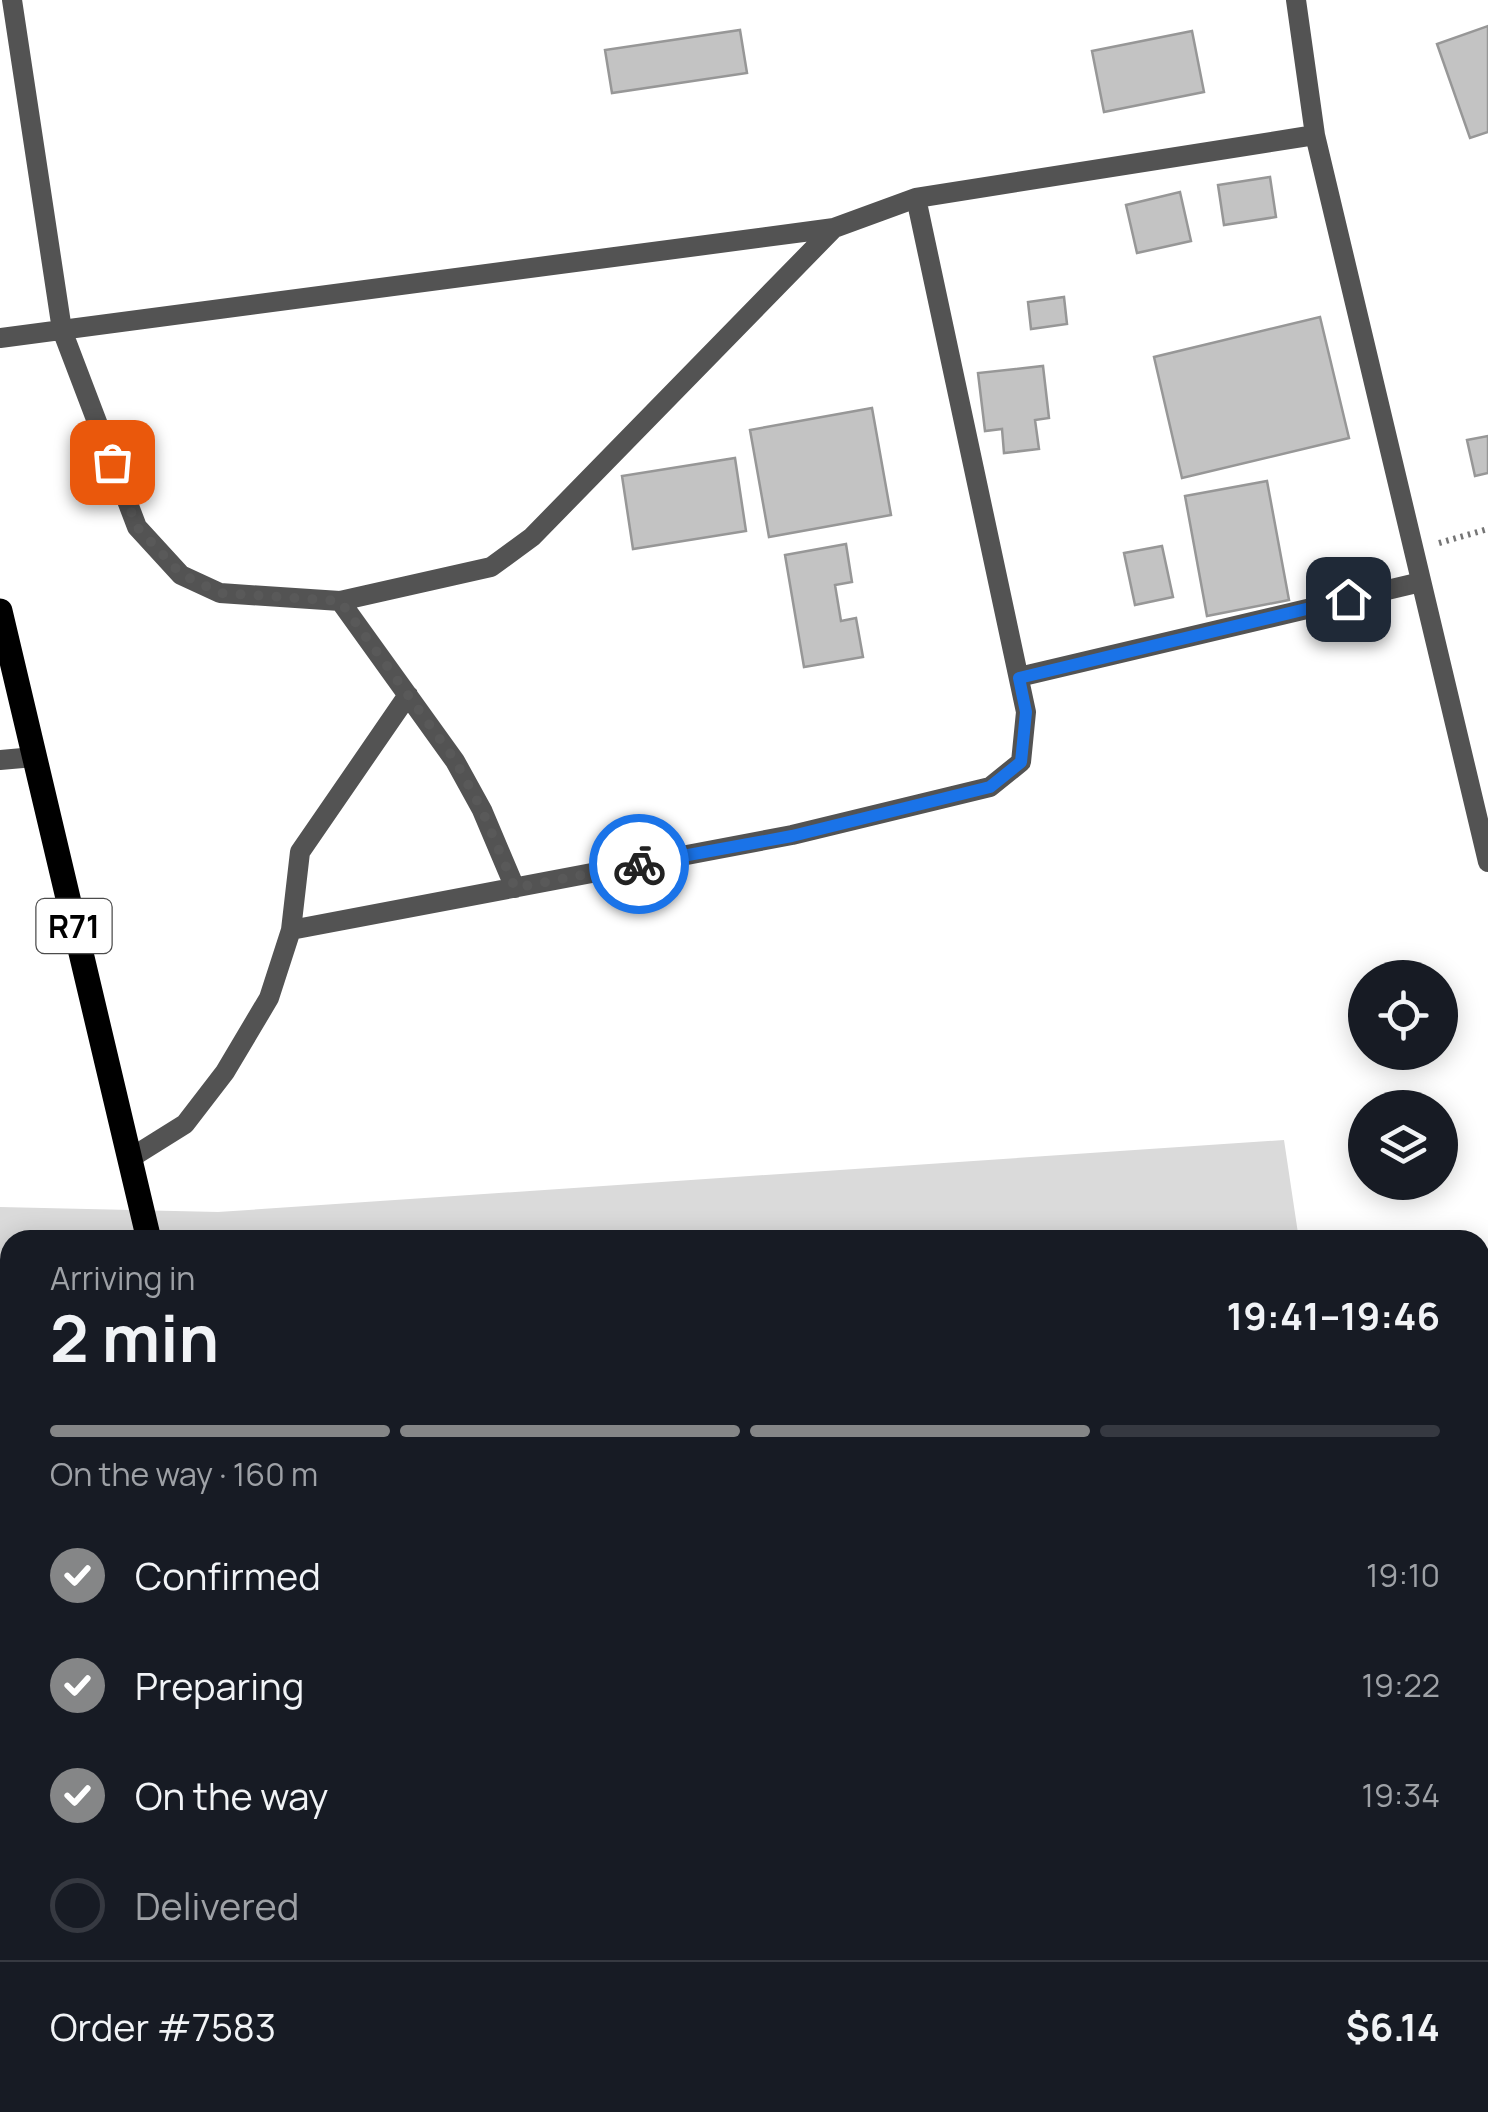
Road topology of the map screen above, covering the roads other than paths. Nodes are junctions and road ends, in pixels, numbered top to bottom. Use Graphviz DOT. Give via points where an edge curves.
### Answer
graph roads {
  1 [pos="12,0"];
  2 [pos="1296,0"];
  3 [pos="1315,135"];
  4 [pos="916,198"];
  5 [pos="834,228"];
  6 [pos="62,330"];
  7 [pos="0,338"];
  8 [pos="1421,582"];
  9 [pos="340,601"];
  10 [pos="0,612"];
  11 [pos="1019,678"];
  12 [pos="408,695"];
  13 [pos="34,757"];
  14 [pos="0,760"];
  15 [pos="1488,862"];
  16 [pos="515,888"];
  17 [pos="291,930"];
  18 [pos="129,1159"];
  19 [pos="147,1230"];
  1 -- 6 [label="street"];
  2 -- 3 [label="street"];
  3 -- 4 [label="street"];
  3 -- 8 [label="street"];
  4 -- 5 [label="street"];
  4 -- 11 [label="street"];
  5 -- 6 [label="street"];
  5 -- 9 [label="street" via="532,537 491,567"];
  6 -- 7 [label="street"];
  6 -- 9 [label="street" via="137,527 181,574 220,593"];
  8 -- 11 [label="street"];
  8 -- 15 [label="street"];
  9 -- 12 [label="street"];
  10 -- 13 [label="main road, R71"];
  11 -- 16 [label="street" via="1026,712 1021,762 990,787 792,836"];
  12 -- 16 [label="street" via="455,760"];
  12 -- 17 [label="street" via="300,852"];
  13 -- 14 [label="street"];
  13 -- 18 [label="main road, R71"];
  16 -- 17 [label="street"];
  17 -- 18 [label="street" via="269,998 225,1072 185,1124"];
  18 -- 19 [label="main road, R71"];
}
